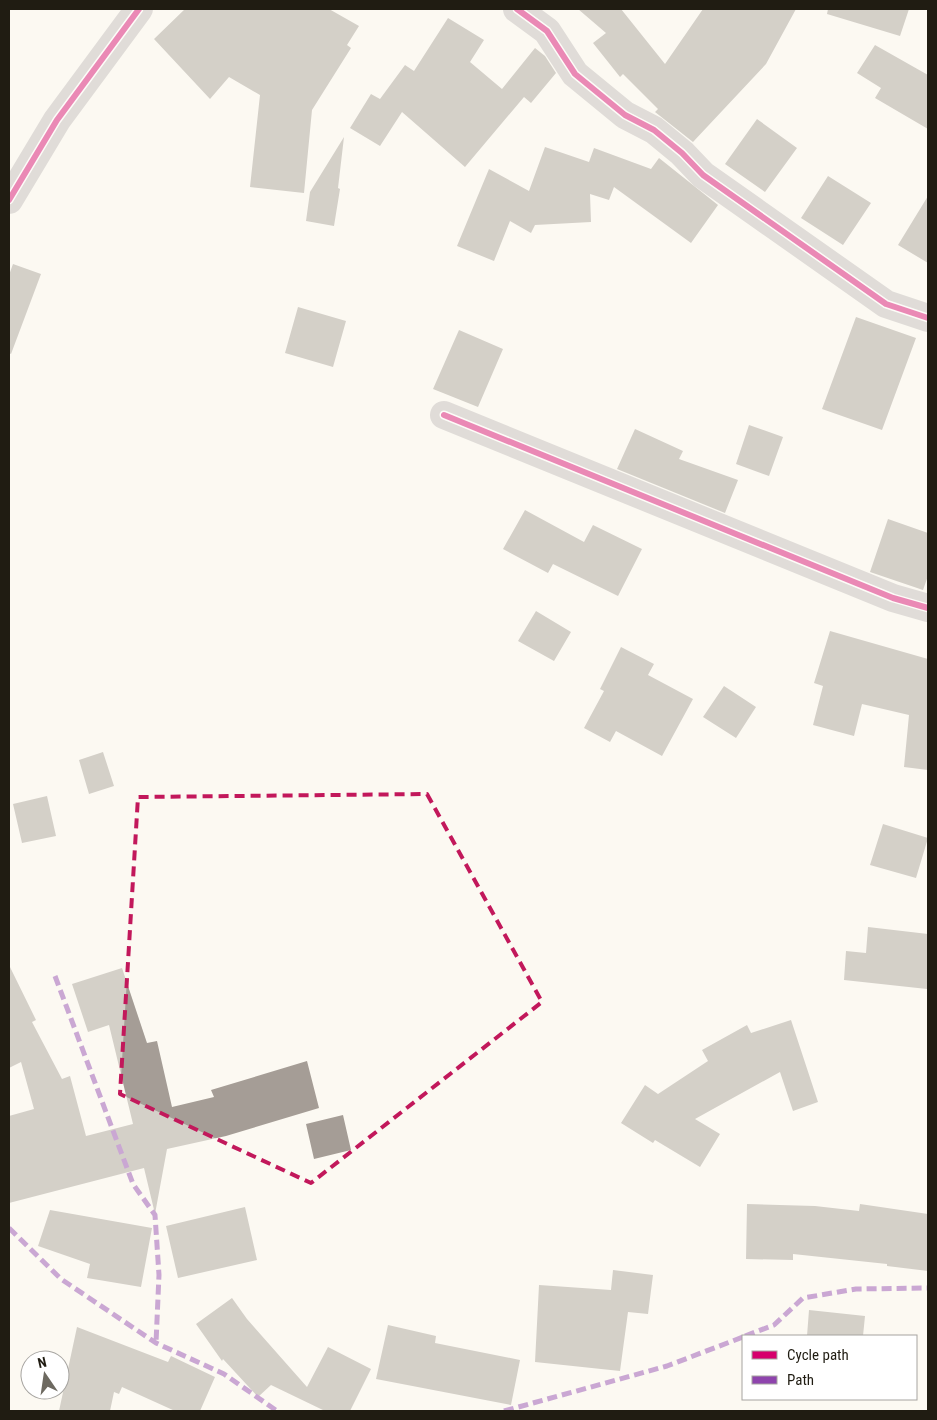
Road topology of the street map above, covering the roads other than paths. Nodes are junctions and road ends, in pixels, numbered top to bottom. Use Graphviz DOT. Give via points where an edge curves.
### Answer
graph roads {
  1 [pos="137,9"];
  2 [pos="516,9"];
  3 [pos="9,200"];
  4 [pos="928,318"];
  5 [pos="444,416"];
  6 [pos="928,608"];
  1 -- 3 [label="street" via="57,120"];
  2 -- 4 [label="street" via="547,31 575,74 625,115 654,130 703,176 886,304"];
  5 -- 6 [label="street" via="893,598"];
}
